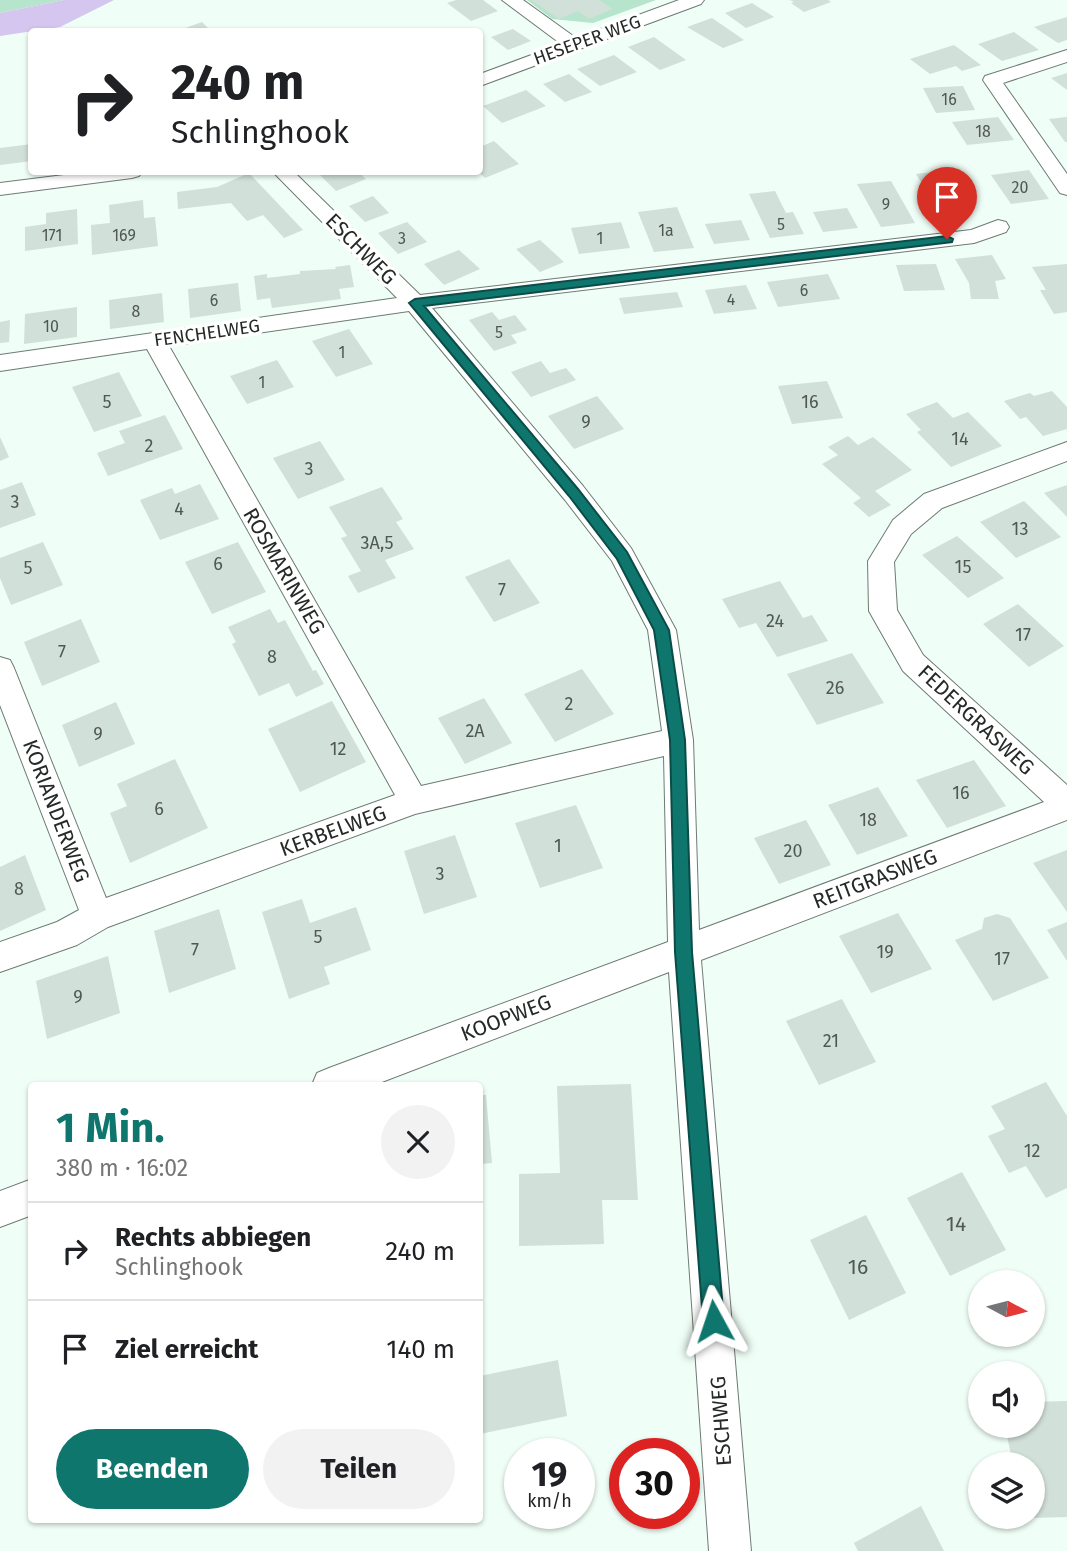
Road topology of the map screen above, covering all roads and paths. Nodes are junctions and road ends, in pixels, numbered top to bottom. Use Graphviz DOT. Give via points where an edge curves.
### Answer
graph roads {
  1 [pos="511,0"];
  2 [pos="695,0"];
  3 [pos="573,44"];
  4 [pos="1067,56"];
  5 [pos="483,79"];
  6 [pos="109,175"];
  7 [pos="286,175"];
  8 [pos="0,189"];
  9 [pos="1067,189"];
  10 [pos="998,227"];
  11 [pos="415,303"];
  12 [pos="154,341"];
  13 [pos="0,363"];
  14 [pos="1067,451"];
  15 [pos="0,668"];
  16 [pos="678,740"];
  17 [pos="414,801"];
  18 [pos="1067,805"];
  19 [pos="97,916"];
  20 [pos="684,952"];
  21 [pos="0,957"];
  22 [pos="337,1082"];
  23 [pos="28,1198"];
  24 [pos="0,1209"];
  25 [pos="730,1551"];
  1 -- 3 [label="street"];
  2 -- 3 [label="street, HESEPER WEG"];
  3 -- 5 [label="street, HESEPER WEG"];
  4 -- 9 [label="street" via="992,80"];
  6 -- 8 [label="street"];
  7 -- 11 [label="street, ESCHWEG"];
  10 -- 11 [label="street, FENCHELWEG" via="974,236"];
  11 -- 12 [label="street, FENCHELWEG"];
  11 -- 16 [label="street, ESCHWEG" via="622,555 662,630"];
  12 -- 13 [label="street, FENCHELWEG"];
  12 -- 17 [label="street, ROSMARINWEG"];
  14 -- 18 [label="street, FEDERGRASWEG" via="933,501 902,527 881,561 883,611 913,663"];
  15 -- 19 [label="street, KORIANDERWEG"];
  16 -- 17 [label="street, KERBELWEG"];
  16 -- 20 [label="street, ESCHWEG"];
  17 -- 19 [label="street, KERBELWEG"];
  18 -- 20 [label="street, REITGRASWEG"];
  19 -- 21 [label="street, KERBELWEG" via="66,934"];
  20 -- 22 [label="street, KOOPWEG"];
  20 -- 25 [label="street, ESCHWEG"];
  23 -- 24 [label="street"];
}
